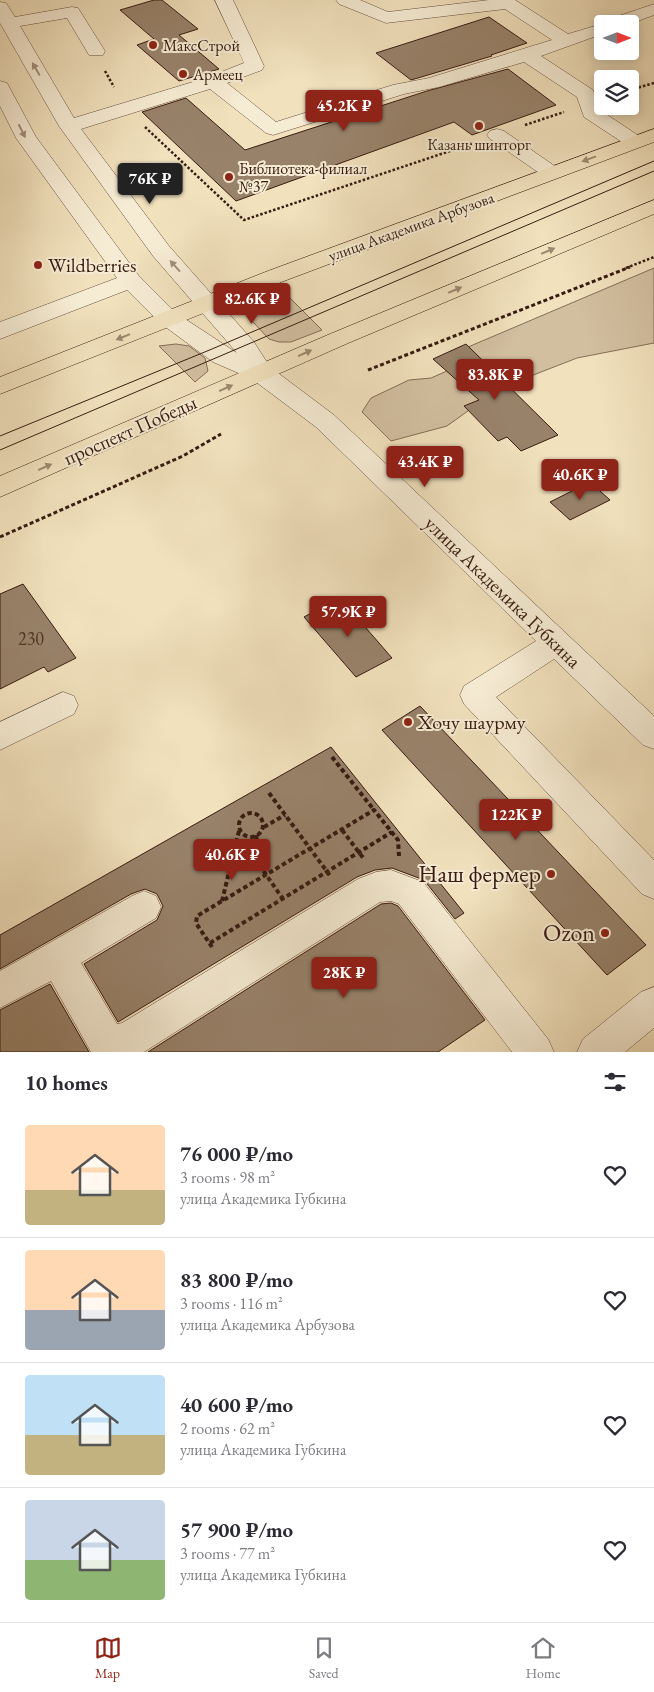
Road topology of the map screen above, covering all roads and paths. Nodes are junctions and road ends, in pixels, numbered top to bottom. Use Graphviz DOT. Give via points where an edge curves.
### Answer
graph roads {
  1 [pos="224,0"];
  2 [pos="345,0"];
  3 [pos="654,9"];
  4 [pos="5,15"];
  5 [pos="638,15"];
  6 [pos="594,31"];
  7 [pos="566,41"];
  8 [pos="96,51"];
  9 [pos="527,55"];
  10 [pos="214,82"];
  11 [pos="654,82"];
  12 [pos="0,87"];
  13 [pos="639,87"];
  14 [pos="588,103"];
  15 [pos="69,126"];
  16 [pos="497,135"];
  17 [pos="644,139"];
  18 [pos="552,173"];
  19 [pos="654,206"];
  20 [pos="244,220"];
  21 [pos="654,257"];
  22 [pos="131,281"];
  23 [pos="208,303"];
  24 [pos="168,318"];
  25 [pos="0,331"];
  26 [pos="368,370"];
  27 [pos="261,373"];
  28 [pos="0,386"];
  29 [pos="221,434"];
  30 [pos="0,487"];
  31 [pos="0,537"];
  32 [pos="556,643"];
  33 [pos="62,705"];
  34 [pos="654,736"];
  35 [pos="0,737"];
  36 [pos="332,757"];
  37 [pos="269,793"];
  38 [pos="374,810"];
  39 [pos="285,815"];
  40 [pos="263,828"];
  41 [pos="240,831"];
  42 [pos="392,832"];
  43 [pos="256,835"];
  44 [pos="310,848"];
  45 [pos="327,872"];
  46 [pos="266,875"];
  47 [pos="654,883"];
  48 [pos="395,886"];
  49 [pos="283,899"];
  50 [pos="221,902"];
  51 [pos="350,902"];
  52 [pos="144,907"];
  53 [pos="305,930"];
  54 [pos="210,944"];
  55 [pos="58,958"];
  56 [pos="232,976"];
  57 [pos="0,991"];
  58 [pos="654,1004"];
  59 [pos="535,1052"];
  60 [pos="596,1052"];
  1 -- 10 [label="street" via="255,66"];
  2 -- 7 [label="street" via="386,18 508,3"];
  3 -- 5 [label="street"];
  4 -- 8 [label="street" via="72,12"];
  15 -- 4 [label="street, улица Академика Губкина, one-way"];
  6 -- 7 [label="street"];
  7 -- 9 [label="street"];
  9 -- 10 [label="street" via="273,128"];
  9 -- 14 [label="street" via="586,94"];
  10 -- 15 [label="street"];
  11 -- 13 [label="path"];
  12 -- 22 [label="street, улица Академика Губкина, one-way" via="26,138"];
  14 -- 16 [label="path"];
  14 -- 17 [label="street" via="591,113"];
  23 -- 15 [label="street, улица Академика Губкина, one-way" via="161,251"];
  16 -- 18 [label="street"];
  16 -- 20 [label="path"];
  17 -- 18 [label="main road, улица Академика Арбузова, one-way"];
  18 -- 23 [label="main road, улица Академика Арбузова"];
  27 -- 19 [label="main road, one-way"];
  21 -- 26 [label="path"];
  22 -- 24 [label="street, улица Академика Губкина"];
  22 -- 25 [label="street"];
  23 -- 24 [label="main road, улица Академика Арбузова"];
  23 -- 27 [label="street, улица Академика Губкина" via="245,347"];
  24 -- 27 [label="street, улица Академика Губкина" via="222,356"];
  24 -- 28 [label="main road, one-way"];
  30 -- 27 [label="main road, проспект Победы, one-way"];
  27 -- 32 [label="street, улица Академика Губкина" via="325,421"];
  29 -- 31 [label="path" via="183,456"];
  32 -- 34 [label="street, улица Академика Губкина"];
  32 -- 47 [label="street" via="475,695"];
  33 -- 35 [label="street"];
  36 -- 38 [label="path"];
  37 -- 39 [label="path"];
  38 -- 42 [label="path"];
  38 -- 44 [label="path"];
  39 -- 40 [label="path"];
  39 -- 44 [label="path"];
  40 -- 41 [label="path" via="259,815 249,813 240,818"];
  40 -- 43 [label="path"];
  41 -- 43 [label="path" via="247,836"];
  41 -- 50 [label="path"];
  42 -- 45 [label="path"];
  42 -- 48 [label="path" via="400,846"];
  43 -- 46 [label="path" via="259,864"];
  44 -- 45 [label="path"];
  44 -- 46 [label="path"];
  45 -- 49 [label="path"];
  45 -- 51 [label="path"];
  46 -- 49 [label="path"];
  46 -- 50 [label="path"];
  48 -- 51 [label="street" via="379,886"];
  48 -- 59 [label="street" via="411,893"];
  49 -- 53 [label="path"];
  49 -- 54 [label="path"];
  50 -- 54 [label="path" via="197,916 196,920"];
  51 -- 53 [label="street"];
  52 -- 55 [label="street"];
  53 -- 56 [label="street"];
  54 -- 56 [label="path"];
  55 -- 56 [label="street" via="105,1040 114,1043 128,1041"];
  55 -- 57 [label="street"];
  58 -- 60 [label="street"];
}
